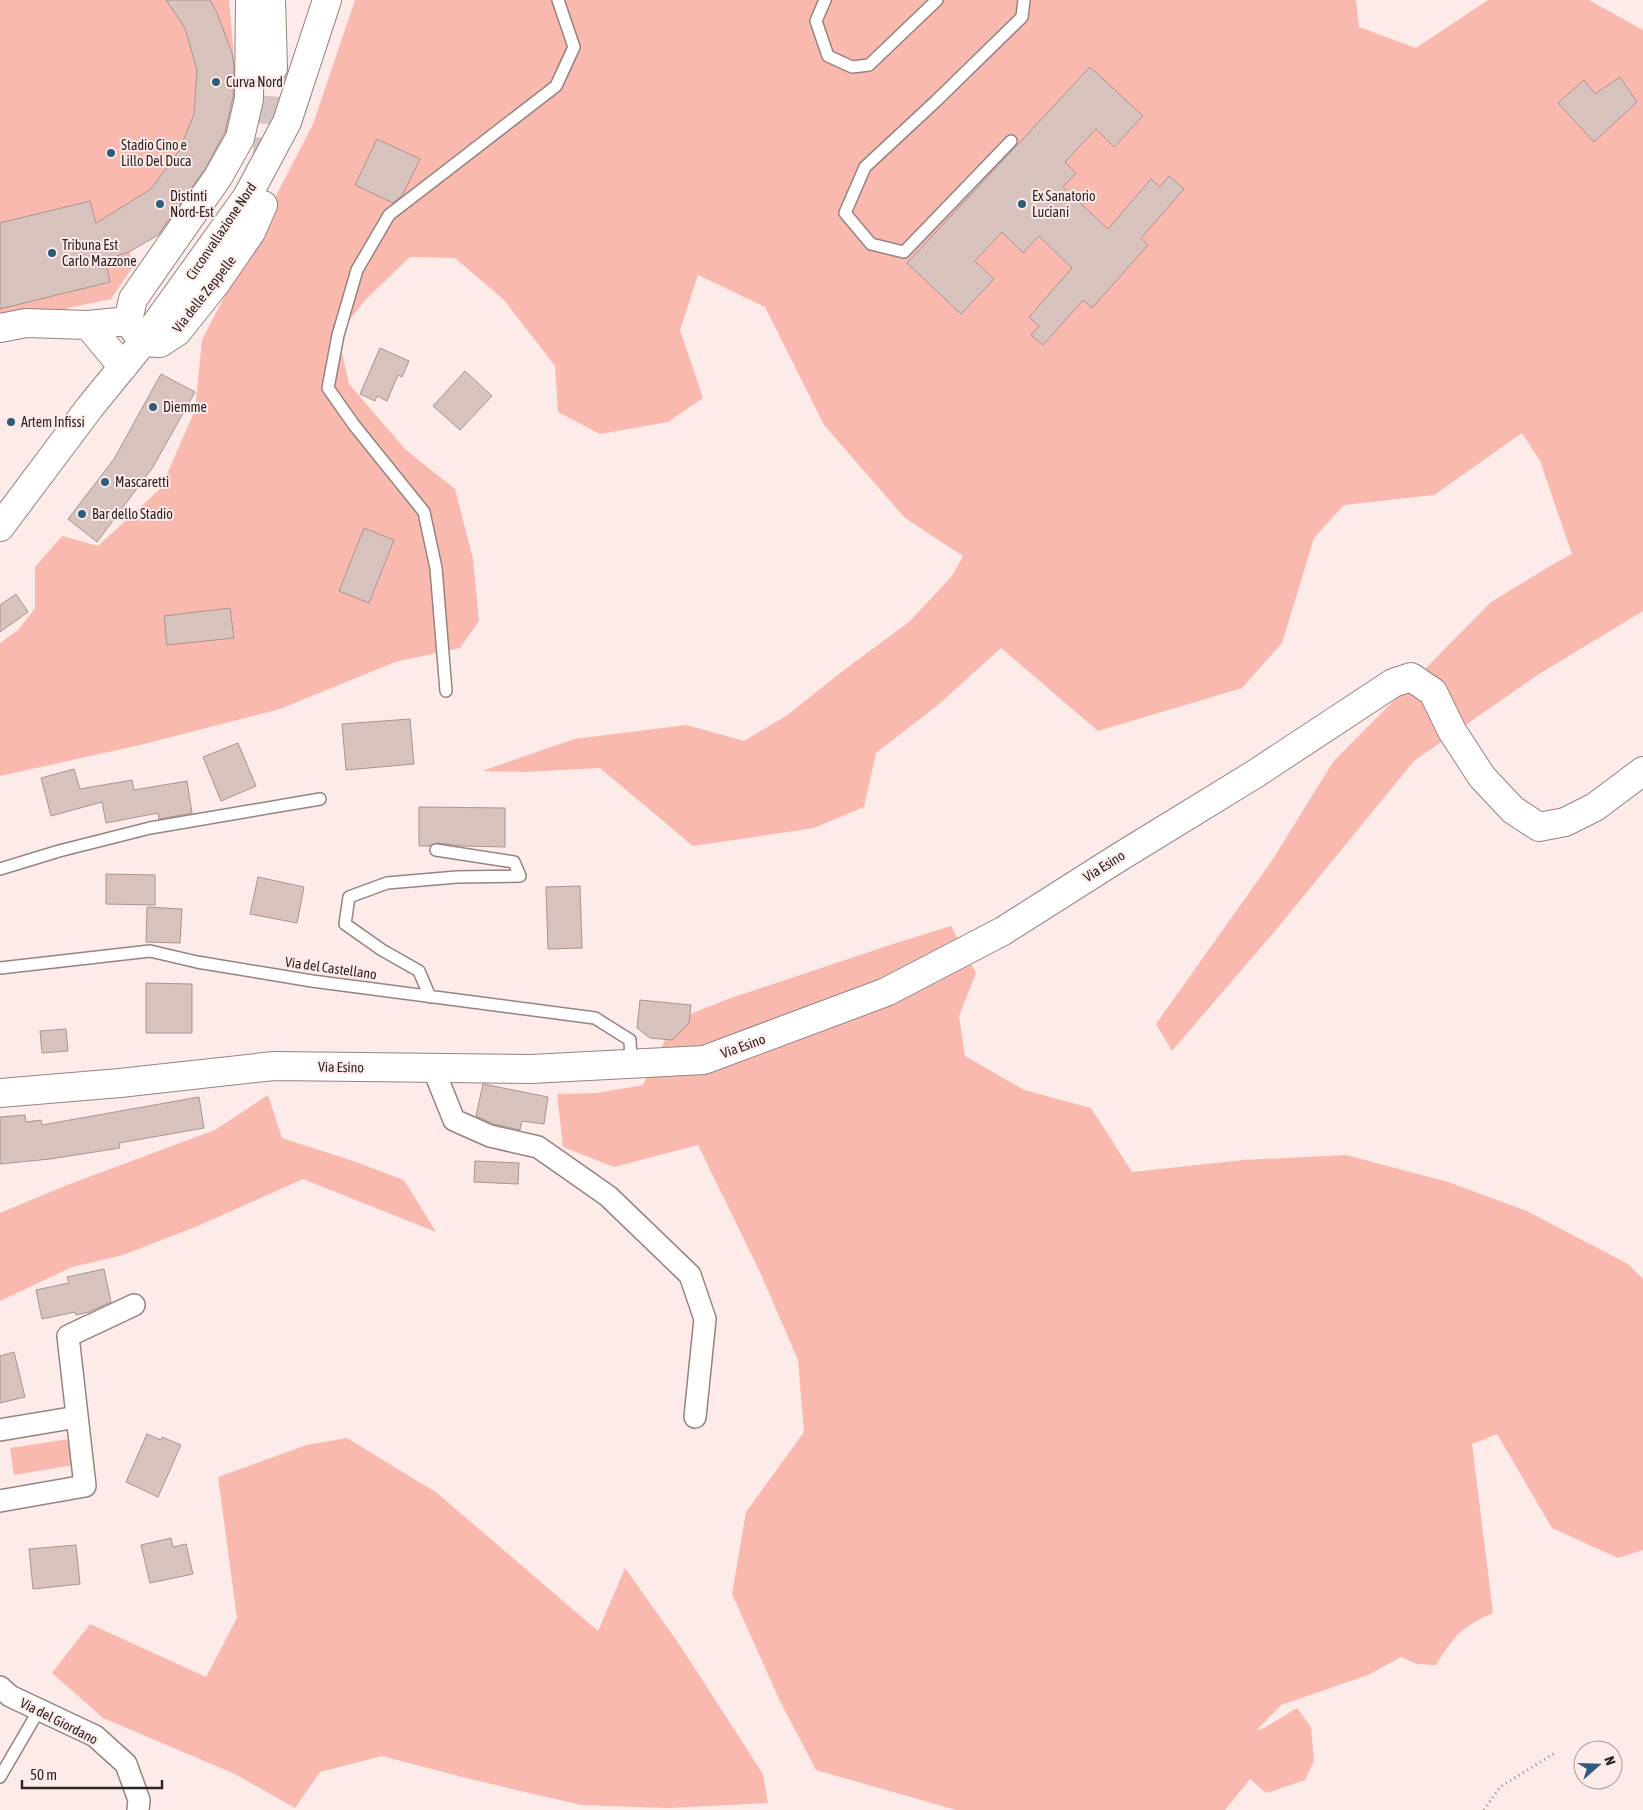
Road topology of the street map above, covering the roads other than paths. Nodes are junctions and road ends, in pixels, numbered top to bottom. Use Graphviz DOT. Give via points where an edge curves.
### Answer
graph roads {
  1 [pos="250,0"];
  2 [pos="271,0"];
  3 [pos="327,0"];
  4 [pos="558,0"];
  5 [pos="825,0"];
  6 [pos="937,0"];
  7 [pos="1024,0"];
  8 [pos="273,68"];
  9 [pos="1011,141"];
  10 [pos="263,204"];
  11 [pos="128,320"];
  12 [pos="88,325"];
  13 [pos="0,328"];
  14 [pos="143,342"];
  15 [pos="123,367"];
  16 [pos="0,527"];
  17 [pos="446,691"];
  18 [pos="1643,771"];
  19 [pos="320,800"];
  20 [pos="436,850"];
  21 [pos="0,869"];
  22 [pos="0,968"];
  23 [pos="430,997"];
  24 [pos="631,1064"];
  25 [pos="433,1068"];
  26 [pos="0,1093"];
  27 [pos="134,1305"];
  28 [pos="77,1417"];
  29 [pos="695,1417"];
  30 [pos="0,1430"];
  31 [pos="1,1496"];
  32 [pos="0,1687"];
  33 [pos="39,1710"];
  34 [pos="0,1777"];
  35 [pos="138,1810"];
  1 -- 11 [label="street" via="250,99 240,138 218,177 133,299"];
  2 -- 8 [label="street"];
  3 -- 14 [label="street, Circonvallazione Nord" via="287,122 247,196"];
  4 -- 17 [label="lane" via="574,47 556,86 388,215 357,270 338,334 328,388 424,512 436,568"];
  5 -- 6 [label="lane" via="816,21 828,56 852,67 869,65"];
  7 -- 9 [label="lane" via="1022,17 866,167 845,213 871,244 904,252"];
  10 -- 14 [label="street, Via delle Zeppelle" via="251,232 177,332 160,343"];
  11 -- 12 [label="street"];
  11 -- 14 [label="street"];
  12 -- 13 [label="street" via="26,323"];
  12 -- 15 [label="street"];
  14 -- 15 [label="street"];
  15 -- 16 [label="street"];
  18 -- 24 [label="street, Via Esino" via="1595,807 1565,822 1539,827 1513,810 1482,776 1452,731 1433,692 1411,677 1393,683 1255,774 1003,931 886,992 704,1060"];
  19 -- 21 [label="lane" via="150,828"];
  20 -- 23 [label="lane" via="514,862 520,876 387,883 349,897 345,924 418,971"];
  22 -- 23 [label="lane, Via del Castellano" via="150,951 312,981"];
  23 -- 24 [label="lane, Via del Castellano" via="595,1018 630,1040"];
  24 -- 25 [label="street, Via Esino" via="531,1069"];
  25 -- 26 [label="street, Via Esino" via="274,1066"];
  25 -- 29 [label="street" via="454,1120 490,1136 538,1147 608,1196 690,1275 706,1319"];
  27 -- 28 [label="street" via="68,1336"];
  28 -- 30 [label="street"];
  28 -- 31 [label="street" via="85,1486"];
  32 -- 33 [label="street, Via del Giordano" via="10,1696"];
  33 -- 34 [label="lane"];
  33 -- 35 [label="street, Via del Giordano" via="95,1736 126,1764 140,1800"];
}
